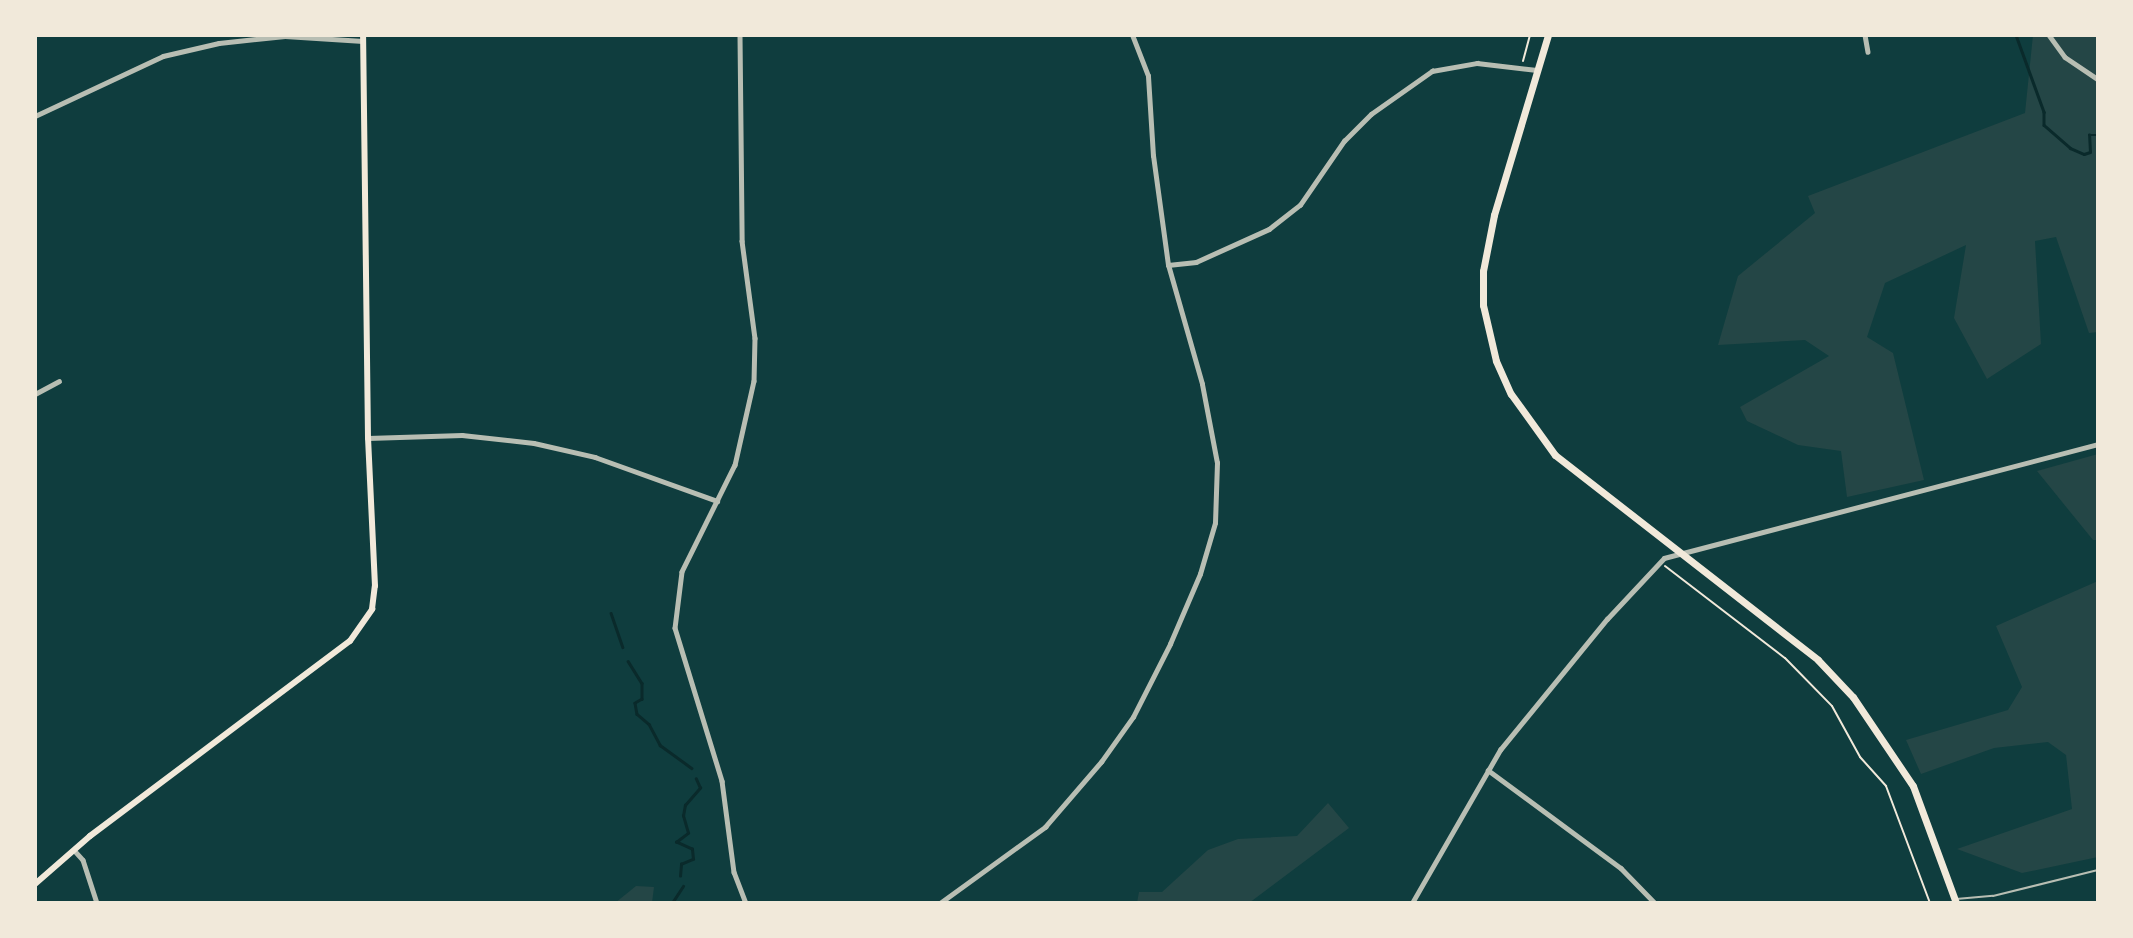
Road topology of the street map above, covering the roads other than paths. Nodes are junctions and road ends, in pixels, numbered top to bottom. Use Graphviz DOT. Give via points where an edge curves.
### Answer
graph roads {
  1 [pos="740,35"];
  2 [pos="1132,35"];
  3 [pos="1548,35"];
  4 [pos="1865,35"];
  5 [pos="2049,35"];
  6 [pos="363,38"];
  7 [pos="1868,52"];
  8 [pos="1537,70"];
  9 [pos="2098,79"];
  10 [pos="35,116"];
  11 [pos="1168,265"];
  12 [pos="59,381"];
  13 [pos="35,394"];
  14 [pos="368,438"];
  15 [pos="2098,444"];
  16 [pos="717,501"];
  17 [pos="1676,552"];
  18 [pos="1488,770"];
  19 [pos="74,850"];
  20 [pos="2098,870"];
  21 [pos="35,884"];
  22 [pos="1956,901"];
  23 [pos="97,903"];
  24 [pos="746,903"];
  25 [pos="940,903"];
  26 [pos="1412,903"];
  27 [pos="1655,903"];
  1 -- 16 [label="street" via="742,241 755,338 754,381 747,423"];
  2 -- 11 [label="street" via="1148,76 1157,197"];
  3 -- 8 [label="main road"];
  4 -- 7 [label="street"];
  5 -- 9 [label="street" via="2065,57"];
  6 -- 10 [label="street" via="285,36 219,43 163,57"];
  6 -- 14 [label="main road"];
  8 -- 11 [label="street" via="1477,62 1432,71 1371,114 1344,141 1300,205 1269,229 1196,262"];
  8 -- 17 [label="main road" via="1494,215 1483,271 1483,305 1496,361 1532,428 1556,455"];
  11 -- 25 [label="street" via="1202,384 1217,463 1215,523 1199,576 1133,717 1074,796 993,869"];
  12 -- 13 [label="street"];
  14 -- 16 [label="street" via="462,435 534,443 595,457"];
  14 -- 19 [label="main road" via="376,586 372,609 361,630"];
  15 -- 17 [label="street" via="1817,521"];
  16 -- 24 [label="street" via="682,572 675,628 722,781 731,858"];
  17 -- 18 [label="street" via="1664,558 1599,628"];
  17 -- 22 [label="main road" via="1818,660 1853,697 1913,786"];
  18 -- 26 [label="street"];
  18 -- 27 [label="street" via="1621,868"];
  19 -- 21 [label="main road"];
  19 -- 23 [label="street" via="83,860"];
  20 -- 22 [label="lane"];
}
